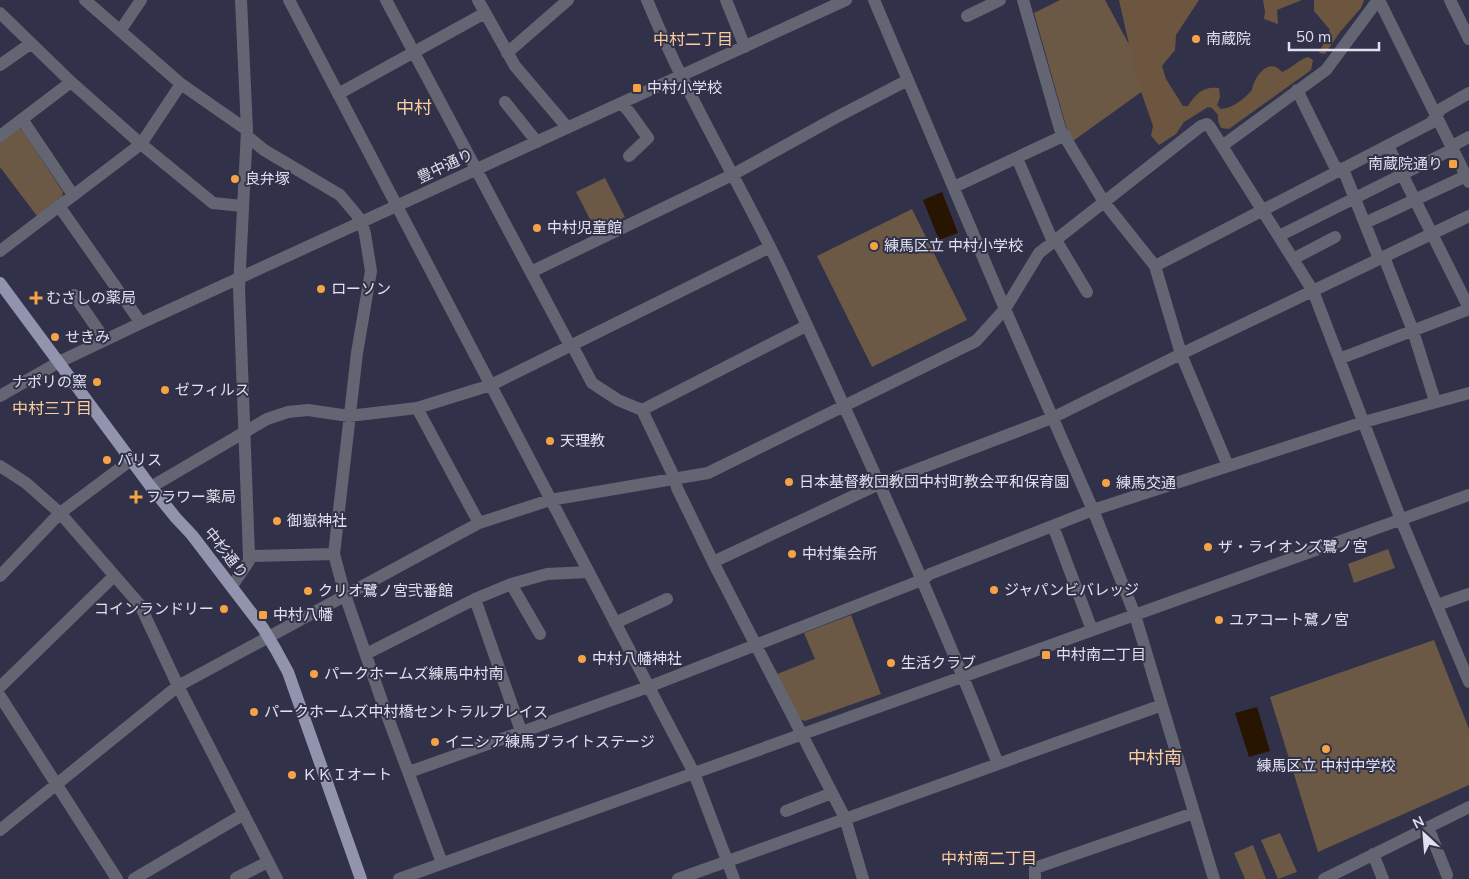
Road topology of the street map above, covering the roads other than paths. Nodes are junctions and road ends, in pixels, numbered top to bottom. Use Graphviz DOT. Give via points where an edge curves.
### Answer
graph roads {
  1 [pos="86,0"];
  2 [pos="141,0"];
  3 [pos="241,0"];
  4 [pos="289,0"];
  5 [pos="386,0"];
  6 [pos="478,0"];
  7 [pos="568,0"];
  8 [pos="647,0"];
  9 [pos="726,0"];
  10 [pos="846,0"];
  11 [pos="874,0"];
  12 [pos="1000,0"];
  13 [pos="1022,0"];
  14 [pos="1379,0"];
  15 [pos="1450,0"];
  16 [pos="485,13"];
  17 [pos="0,14"];
  18 [pos="967,16"];
  19 [pos="120,31"];
  20 [pos="1469,39"];
  21 [pos="30,44"];
  22 [pos="745,47"];
  23 [pos="413,52"];
  24 [pos="507,53"];
  25 [pos="0,65"];
  26 [pos="681,76"];
  27 [pos="908,80"];
  28 [pos="71,82"];
  29 [pos="181,84"];
  30 [pos="1297,90"];
  31 [pos="1469,93"];
  32 [pos="338,94"];
  33 [pos="505,102"];
  34 [pos="622,104"];
  35 [pos="1437,116"];
  36 [pos="22,119"];
  37 [pos="567,127"];
  38 [pos="247,133"];
  39 [pos="0,136"];
  40 [pos="1065,136"];
  41 [pos="1469,137"];
  42 [pos="537,142"];
  43 [pos="141,144"];
  44 [pos="1222,146"];
  45 [pos="1388,146"];
  46 [pos="1452,148"];
  47 [pos="628,156"];
  48 [pos="1017,158"];
  49 [pos="476,169"];
  50 [pos="1340,169"];
  51 [pos="1402,174"];
  52 [pos="732,175"];
  53 [pos="1467,179"];
  54 [pos="954,187"];
  55 [pos="73,195"];
  56 [pos="1355,197"];
  57 [pos="1415,199"];
  58 [pos="1104,202"];
  59 [pos="59,206"];
  60 [pos="242,206"];
  61 [pos="397,206"];
  62 [pos="1263,210"];
  63 [pos="1469,216"];
  64 [pos="362,223"];
  65 [pos="1366,223"];
  66 [pos="1432,234"];
  67 [pos="1278,236"];
  68 [pos="1335,237"];
  69 [pos="1054,241"];
  70 [pos="770,247"];
  71 [pos="0,251"];
  72 [pos="1293,258"];
  73 [pos="1382,258"];
  74 [pos="1155,266"];
  75 [pos="531,272"];
  76 [pos="239,279"];
  77 [pos="0,283"];
  78 [pos="1313,291"];
  79 [pos="1087,292"];
  80 [pos="74,295"];
  81 [pos="1005,309"];
  82 [pos="1469,309"];
  83 [pos="141,323"];
  84 [pos="806,326"];
  85 [pos="1413,331"];
  86 [pos="105,340"];
  87 [pos="572,345"];
  88 [pos="1181,354"];
  89 [pos="1339,359"];
  90 [pos="59,362"];
  91 [pos="492,385"];
  92 [pos="1469,393"];
  93 [pos="0,396"];
  94 [pos="1435,401"];
  95 [pos="844,405"];
  96 [pos="417,408"];
  97 [pos="642,410"];
  98 [pos="349,416"];
  99 [pos="1052,418"];
  100 [pos="1364,422"];
  101 [pos="245,432"];
  102 [pos="131,460"];
  103 [pos="0,466"];
  104 [pos="1228,466"];
  105 [pos="674,478"];
  106 [pos="879,484"];
  107 [pos="151,487"];
  108 [pos="1469,495"];
  109 [pos="550,500"];
  110 [pos="1093,510"];
  111 [pos="60,513"];
  112 [pos="1401,520"];
  113 [pos="479,524"];
  114 [pos="1053,526"];
  115 [pos="334,554"];
  116 [pos="249,556"];
  117 [pos="713,562"];
  118 [pos="588,572"];
  119 [pos="0,576"];
  120 [pos="114,576"];
  121 [pos="922,580"];
  122 [pos="511,584"];
  123 [pos="232,586"];
  124 [pos="1469,594"];
  125 [pos="345,596"];
  126 [pos="475,599"];
  127 [pos="667,599"];
  128 [pos="1438,605"];
  129 [pos="1135,614"];
  130 [pos="615,623"];
  131 [pos="1092,630"];
  132 [pos="540,634"];
  133 [pos="269,637"];
  134 [pos="756,646"];
  135 [pos="366,654"];
  136 [pos="964,677"];
  137 [pos="1469,682"];
  138 [pos="178,686"];
  139 [pos="0,687"];
  140 [pos="648,687"];
  141 [pos="0,696"];
  142 [pos="1162,705"];
  143 [pos="521,731"];
  144 [pos="802,734"];
  145 [pos="998,764"];
  146 [pos="409,772"];
  147 [pos="694,773"];
  148 [pos="56,784"];
  149 [pos="832,793"];
  150 [pos="1469,807"];
  151 [pos="786,811"];
  152 [pos="1194,813"];
  153 [pos="244,814"];
  154 [pos="845,818"];
  155 [pos="1428,827"];
  156 [pos="0,830"];
  157 [pos="1373,854"];
  158 [pos="727,861"];
  159 [pos="268,862"];
  160 [pos="437,865"];
  161 [pos="1447,875"];
  162 [pos="236,878"];
  163 [pos="117,879"];
  164 [pos="134,879"];
  165 [pos="277,879"];
  166 [pos="361,879"];
  167 [pos="399,879"];
  168 [pos="438,879"];
  169 [pos="678,879"];
  170 [pos="734,879"];
  171 [pos="863,879"];
  172 [pos="1035,879"];
  173 [pos="1214,879"];
  174 [pos="1324,879"];
  175 [pos="1383,879"];
  1 -- 19 [label="street"];
  2 -- 19 [label="street"];
  3 -- 38 [label="street"];
  4 -- 32 [label="street"];
  5 -- 23 [label="street"];
  6 -- 16 [label="street"];
  7 -- 24 [label="street"];
  8 -- 26 [label="street"];
  9 -- 22 [label="street"];
  10 -- 22 [label="street, 豊中通り"];
  11 -- 27 [label="street"];
  12 -- 18 [label="street"];
  13 -- 40 [label="street" via="1060,129"];
  14 -- 30 [label="street" via="1326,70"];
  14 -- 35 [label="street"];
  15 -- 20 [label="street"];
  16 -- 23 [label="street"];
  16 -- 24 [label="street"];
  17 -- 21 [label="street"];
  19 -- 29 [label="street"];
  21 -- 25 [label="street"];
  21 -- 28 [label="street"];
  22 -- 26 [label="street, 豊中通り"];
  23 -- 32 [label="street"];
  23 -- 49 [label="street"];
  24 -- 37 [label="street"];
  26 -- 34 [label="street, 豊中通り"];
  26 -- 52 [label="street"];
  27 -- 52 [label="street"];
  27 -- 54 [label="street"];
  28 -- 36 [label="street"];
  28 -- 43 [label="street"];
  29 -- 38 [label="street"];
  29 -- 43 [label="street"];
  30 -- 44 [label="street"];
  30 -- 50 [label="street" via="1334,165"];
  31 -- 35 [label="street" via="1440,109"];
  32 -- 61 [label="street"];
  33 -- 42 [label="street"];
  34 -- 37 [label="street, 豊中通り"];
  34 -- 47 [label="street" via="648,138"];
  35 -- 45 [label="street" via="1431,123"];
  35 -- 46 [label="street"];
  36 -- 39 [label="street"];
  36 -- 55 [label="street"];
  37 -- 42 [label="street, 豊中通り"];
  38 -- 60 [label="street"];
  38 -- 64 [label="street" via="264,150 340,195"];
  40 -- 48 [label="street"];
  40 -- 58 [label="street"];
  41 -- 46 [label="street"];
  42 -- 49 [label="street, 豊中通り"];
  43 -- 55 [label="street"];
  43 -- 60 [label="street" via="213,203"];
  44 -- 58 [label="street" via="1206,124"];
  44 -- 62 [label="street"];
  45 -- 50 [label="street"];
  45 -- 51 [label="street"];
  46 -- 51 [label="street"];
  46 -- 53 [label="street"];
  48 -- 54 [label="street"];
  48 -- 69 [label="street"];
  49 -- 61 [label="street, 豊中通り"];
  49 -- 75 [label="street"];
  50 -- 56 [label="street"];
  50 -- 62 [label="street"];
  51 -- 56 [label="street"];
  51 -- 57 [label="street"];
  52 -- 70 [label="street"];
  52 -- 75 [label="street"];
  53 -- 57 [label="street"];
  54 -- 81 [label="street"];
  55 -- 59 [label="street"];
  56 -- 65 [label="street"];
  56 -- 67 [label="street"];
  57 -- 65 [label="street"];
  57 -- 66 [label="street"];
  58 -- 69 [label="street"];
  58 -- 74 [label="street"];
  59 -- 71 [label="street"];
  59 -- 83 [label="street"];
  60 -- 76 [label="street"];
  61 -- 64 [label="street, 豊中通り"];
  61 -- 91 [label="street"];
  62 -- 67 [label="street"];
  62 -- 74 [label="street"];
  63 -- 66 [label="street"];
  64 -- 76 [label="street, 豊中通り"];
  64 -- 98 [label="street" via="371,271"];
  65 -- 73 [label="street"];
  66 -- 73 [label="street"];
  66 -- 82 [label="street"];
  67 -- 72 [label="street"];
  68 -- 72 [label="street"];
  69 -- 79 [label="street"];
  69 -- 81 [label="street" via="1039,253"];
  70 -- 84 [label="street"];
  70 -- 87 [label="street"];
  72 -- 78 [label="street"];
  73 -- 78 [label="street"];
  73 -- 85 [label="street"];
  74 -- 88 [label="street"];
  75 -- 87 [label="street"];
  76 -- 83 [label="street, 豊中通り"];
  76 -- 101 [label="street"];
  77 -- 90 [label="main road, 中杉通り"];
  78 -- 88 [label="street"];
  78 -- 89 [label="street"];
  80 -- 86 [label="street"];
  81 -- 95 [label="street" via="976,341"];
  81 -- 99 [label="street"];
  82 -- 85 [label="street"];
  83 -- 86 [label="street, 豊中通り"];
  84 -- 95 [label="street"];
  84 -- 97 [label="street"];
  85 -- 89 [label="street"];
  85 -- 94 [label="street"];
  86 -- 90 [label="street, 豊中通り"];
  87 -- 91 [label="street"];
  87 -- 97 [label="street" via="592,382 618,400"];
  88 -- 99 [label="street"];
  88 -- 104 [label="street"];
  89 -- 100 [label="street"];
  90 -- 93 [label="street, 豊中通り"];
  90 -- 102 [label="main road, 中杉通り"];
  91 -- 96 [label="street"];
  91 -- 109 [label="street"];
  92 -- 94 [label="street"];
  94 -- 100 [label="street"];
  95 -- 105 [label="street" via="708,472"];
  95 -- 106 [label="street"];
  96 -- 98 [label="street"];
  96 -- 113 [label="street"];
  97 -- 105 [label="street"];
  98 -- 101 [label="street" via="308,410 288,412 267,419"];
  98 -- 115 [label="street"];
  99 -- 106 [label="street"];
  99 -- 110 [label="street"];
  100 -- 104 [label="street"];
  100 -- 112 [label="street"];
  101 -- 107 [label="street"];
  101 -- 116 [label="street"];
  102 -- 107 [label="main road, 中杉通り"];
  102 -- 111 [label="street"];
  103 -- 111 [label="street" via="26,483"];
  104 -- 110 [label="street"];
  105 -- 109 [label="street"];
  105 -- 117 [label="street"];
  106 -- 117 [label="street"];
  106 -- 121 [label="street"];
  107 -- 123 [label="main road, 中杉通り"];
  108 -- 112 [label="street"];
  109 -- 113 [label="street"];
  109 -- 118 [label="street"];
  110 -- 114 [label="street"];
  110 -- 129 [label="street"];
  111 -- 119 [label="street"];
  111 -- 120 [label="street"];
  112 -- 128 [label="street"];
  112 -- 129 [label="street"];
  113 -- 125 [label="street"];
  114 -- 121 [label="street"];
  114 -- 131 [label="street"];
  115 -- 116 [label="street"];
  115 -- 125 [label="street"];
  116 -- 123 [label="street"];
  117 -- 134 [label="street"];
  118 -- 122 [label="street" via="547,574"];
  118 -- 130 [label="street"];
  120 -- 138 [label="street" via="140,605"];
  120 -- 139 [label="street"];
  121 -- 134 [label="street"];
  121 -- 136 [label="street"];
  122 -- 126 [label="street"];
  122 -- 132 [label="street"];
  123 -- 133 [label="main road, 中杉通り"];
  124 -- 128 [label="street"];
  125 -- 133 [label="street"];
  125 -- 135 [label="street"];
  126 -- 135 [label="street"];
  126 -- 143 [label="street"];
  127 -- 130 [label="street"];
  128 -- 137 [label="street"];
  129 -- 131 [label="street"];
  129 -- 142 [label="street"];
  130 -- 140 [label="street"];
  131 -- 136 [label="street"];
  133 -- 138 [label="street"];
  133 -- 166 [label="main road, 中杉通り" via="288,672"];
  134 -- 140 [label="street"];
  134 -- 144 [label="street"];
  135 -- 146 [label="street"];
  136 -- 144 [label="street"];
  136 -- 145 [label="street"];
  138 -- 148 [label="street"];
  138 -- 153 [label="street"];
  140 -- 143 [label="street"];
  140 -- 147 [label="street"];
  141 -- 148 [label="street"];
  142 -- 145 [label="street"];
  142 -- 152 [label="street"];
  143 -- 146 [label="street"];
  144 -- 147 [label="street"];
  144 -- 149 [label="street"];
  145 -- 154 [label="street"];
  146 -- 160 [label="street"];
  147 -- 158 [label="street"];
  147 -- 160 [label="street"];
  148 -- 156 [label="street"];
  148 -- 163 [label="street"];
  149 -- 151 [label="street"];
  149 -- 154 [label="street"];
  150 -- 155 [label="street"];
  152 -- 172 [label="street" via="1035,868"];
  152 -- 173 [label="street"];
  153 -- 159 [label="street"];
  153 -- 164 [label="street"];
  154 -- 158 [label="street"];
  154 -- 171 [label="street"];
  155 -- 157 [label="street"];
  155 -- 161 [label="street"];
  157 -- 174 [label="street"];
  157 -- 175 [label="street"];
  158 -- 169 [label="street"];
  158 -- 170 [label="street"];
  159 -- 162 [label="street"];
  159 -- 165 [label="street"];
  160 -- 167 [label="street"];
  160 -- 168 [label="street"];
}
